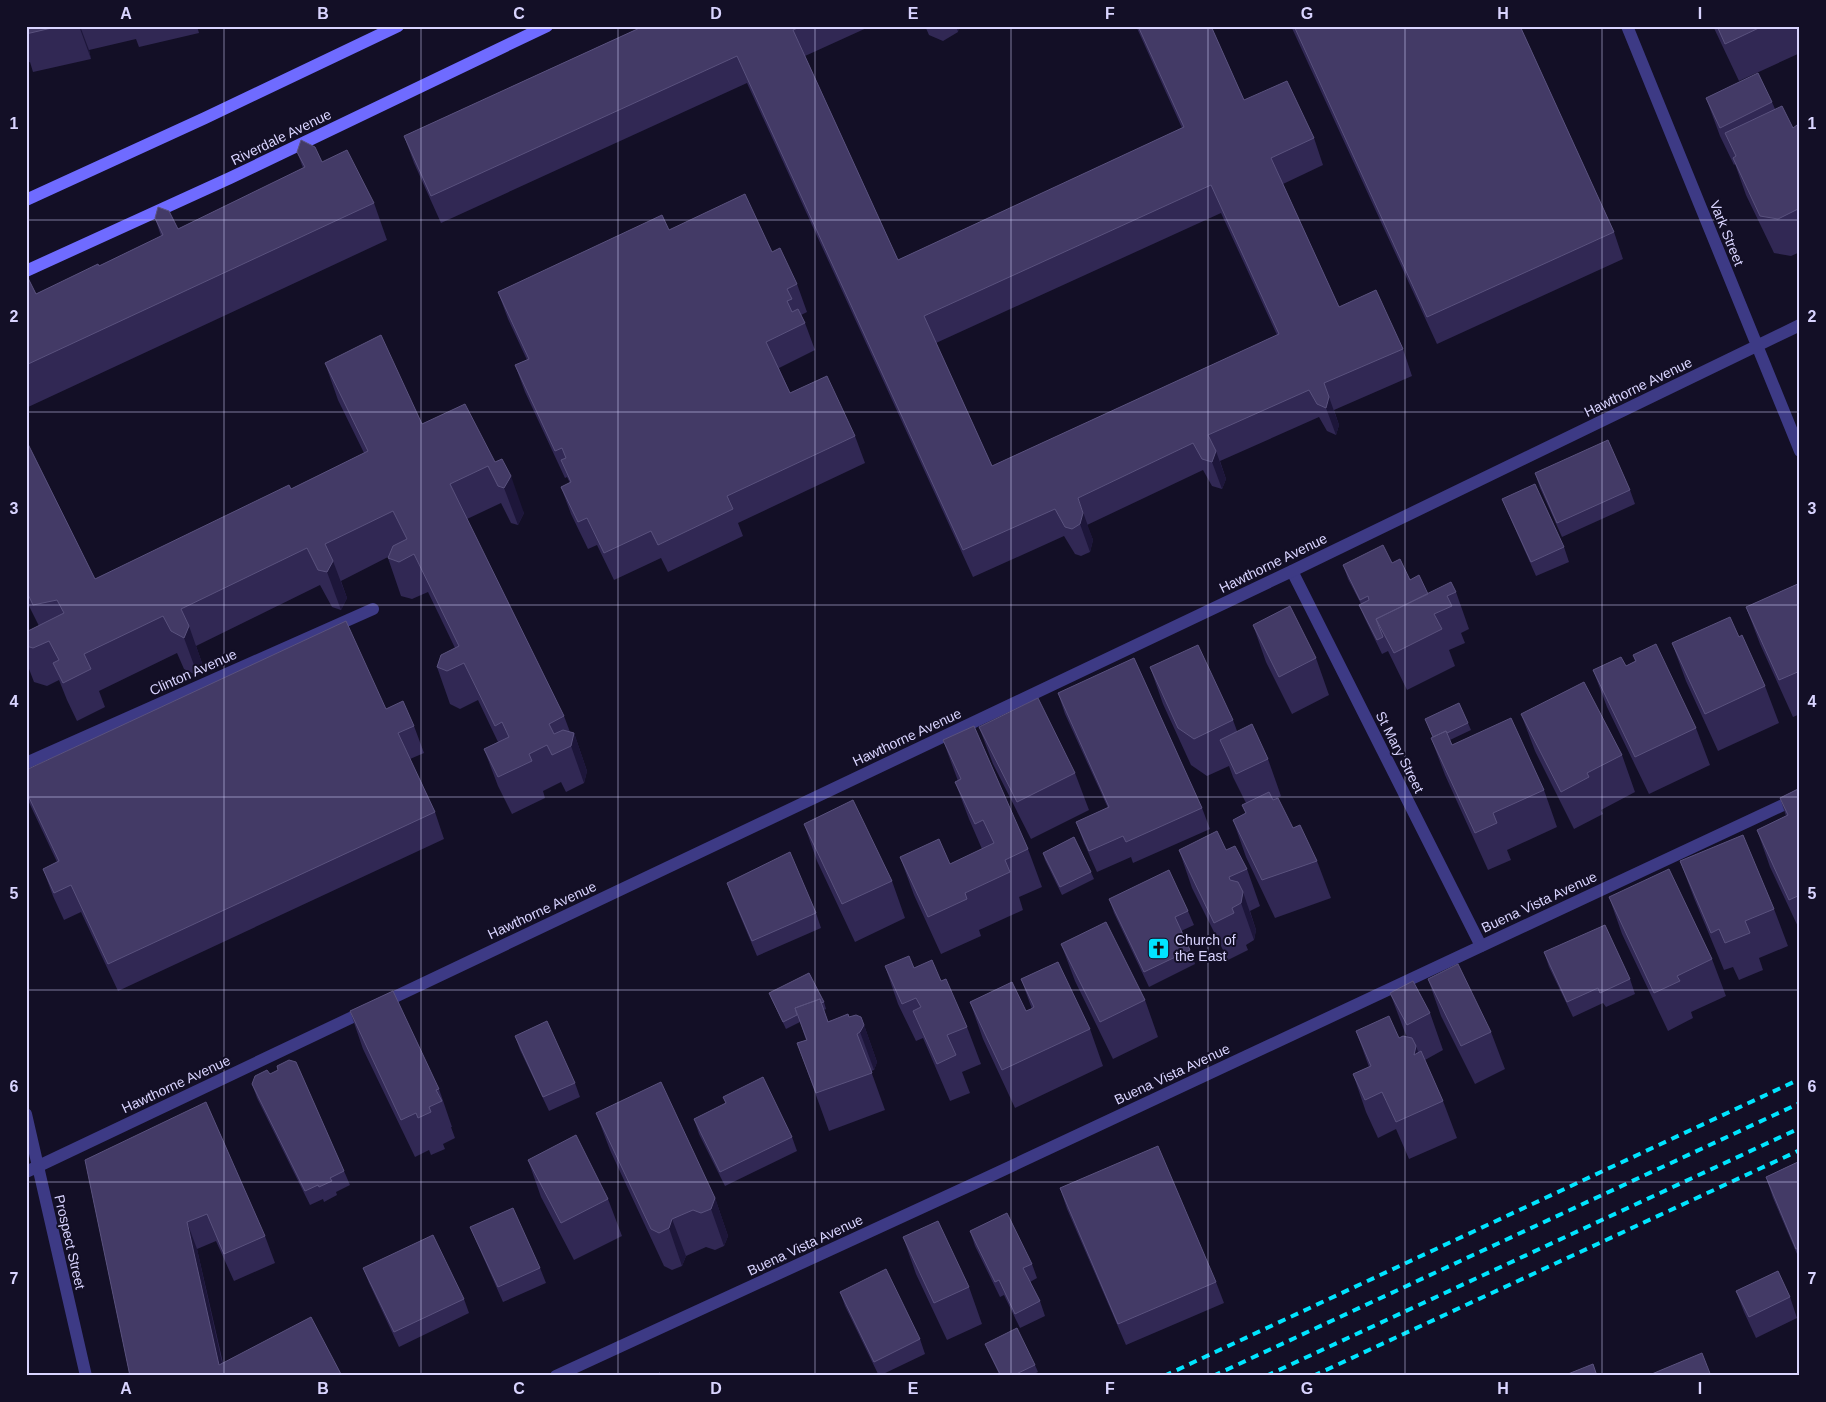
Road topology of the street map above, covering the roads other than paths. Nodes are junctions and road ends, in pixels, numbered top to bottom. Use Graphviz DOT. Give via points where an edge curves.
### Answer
graph roads {
  1 [pos="398,26"];
  2 [pos="547,26"];
  3 [pos="1627,26"];
  4 [pos="26,200"];
  5 [pos="26,271"];
  6 [pos="1800,325"];
  7 [pos="1756,346"];
  8 [pos="1800,451"];
  9 [pos="1292,571"];
  10 [pos="373,609"];
  11 [pos="26,762"];
  12 [pos="1800,797"];
  13 [pos="1481,946"];
  14 [pos="26,1114"];
  15 [pos="32,1169"];
  16 [pos="86,1376"];
  17 [pos="556,1376"];
  1 -- 4 [label="main road"];
  2 -- 5 [label="main road, Riverdale Avenue" via="230,178"];
  3 -- 7 [label="street, Vark Street"];
  6 -- 7 [label="street, Hawthorne Avenue"];
  7 -- 8 [label="street, Vark Street"];
  7 -- 9 [label="street, Hawthorne Avenue"];
  9 -- 13 [label="street, St Mary Street"];
  9 -- 15 [label="street, Hawthorne Avenue"];
  10 -- 11 [label="street, Clinton Avenue"];
  12 -- 13 [label="street, Buena Vista Avenue"];
  13 -- 17 [label="street, Buena Vista Avenue"];
  14 -- 15 [label="street, Prospect Street"];
  15 -- 16 [label="street, Prospect Street"];
}
